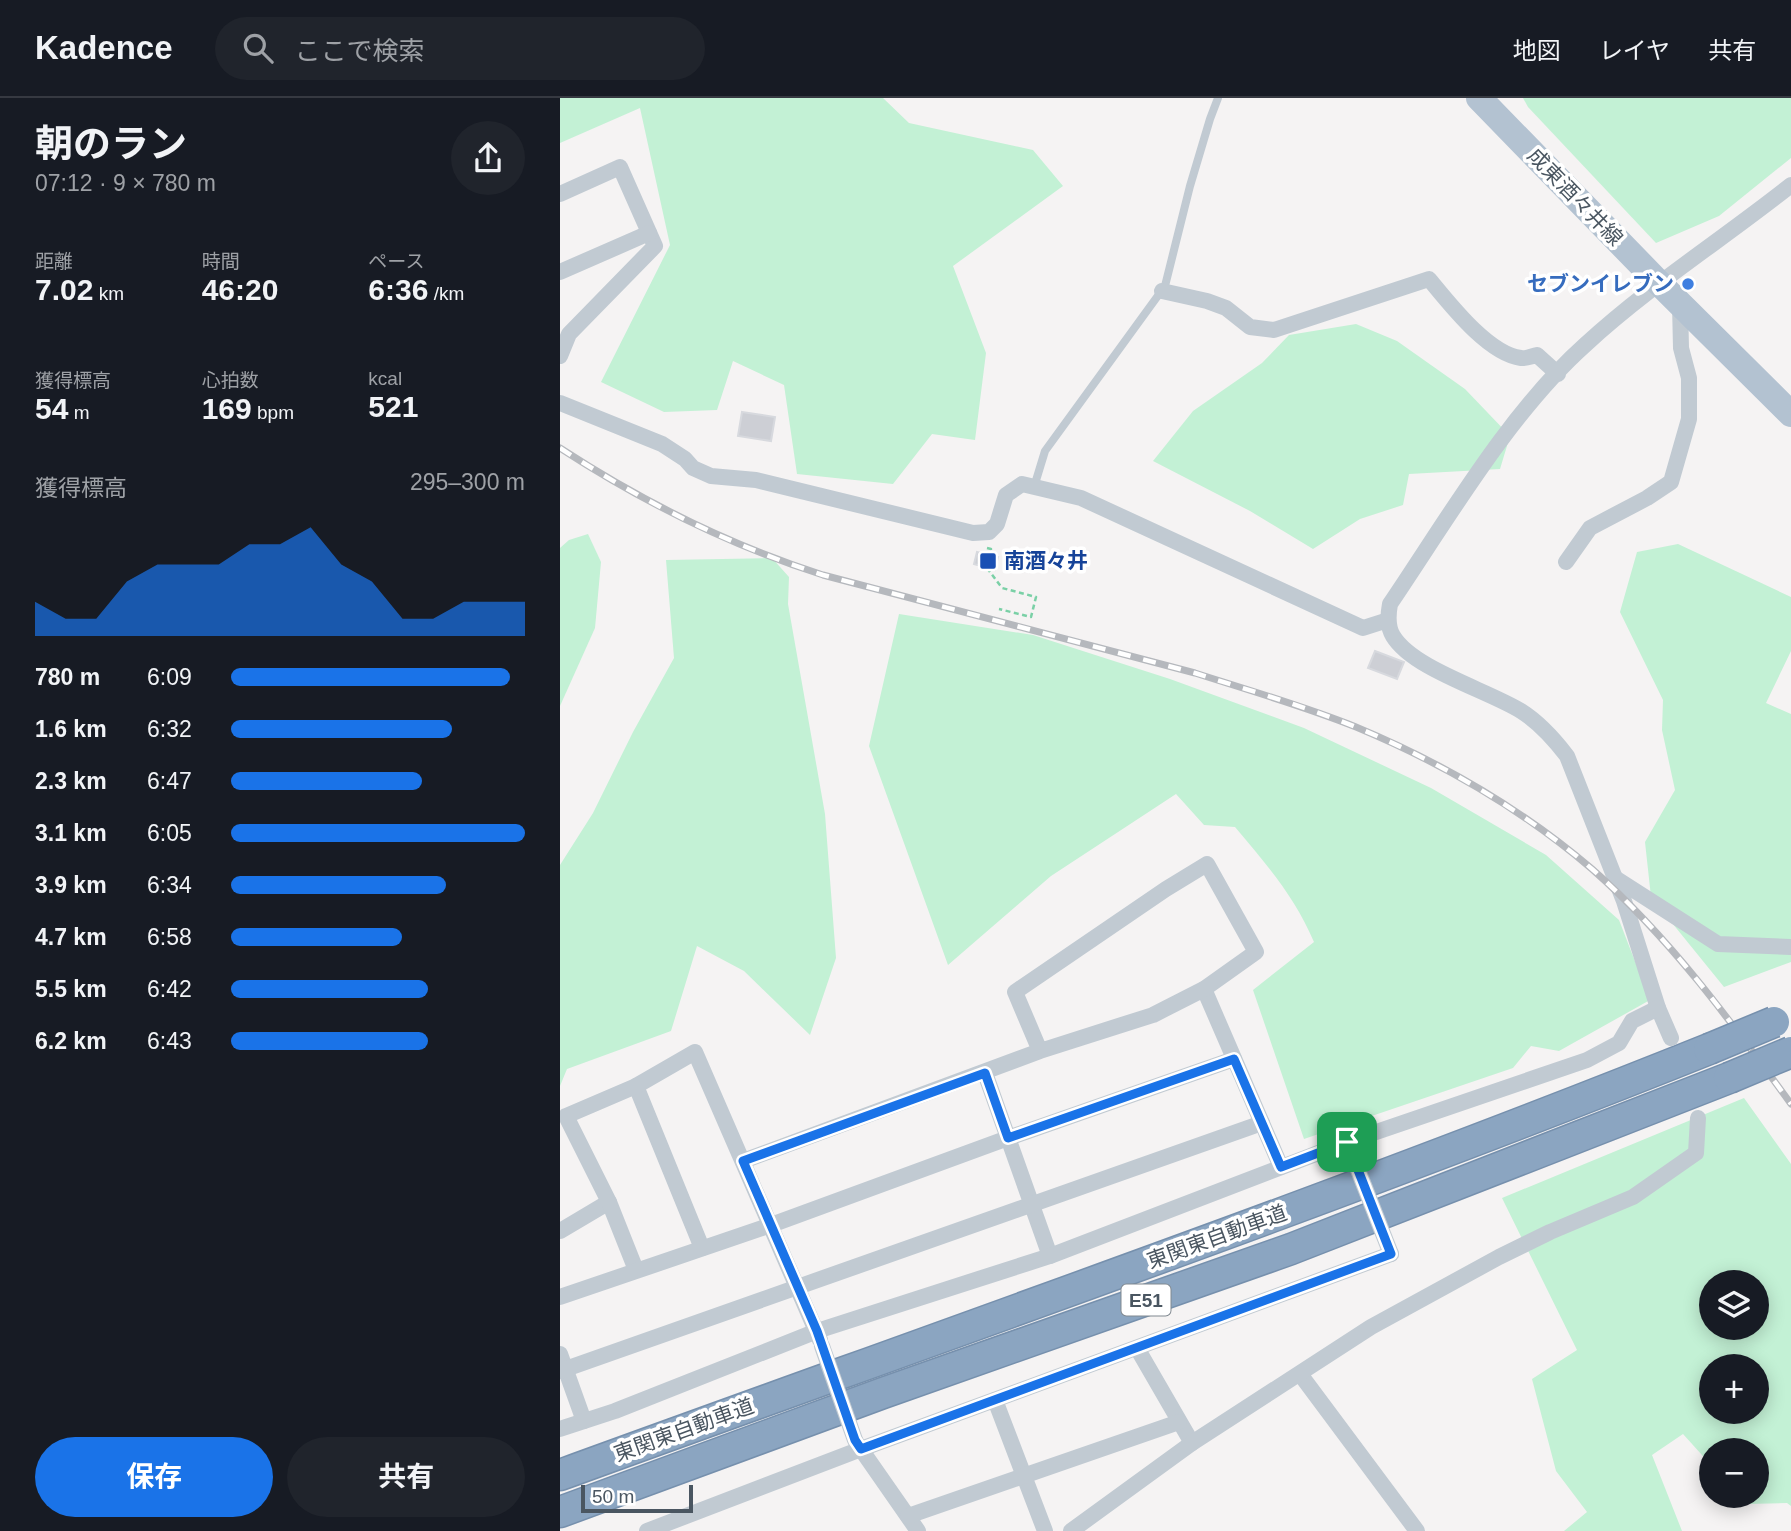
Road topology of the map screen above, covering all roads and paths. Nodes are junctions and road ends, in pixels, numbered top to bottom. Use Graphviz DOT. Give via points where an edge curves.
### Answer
graph roads {
  1 [pos="1218,98"];
  2 [pos="1479,98"];
  3 [pos="1791,185"];
  4 [pos="560,194"];
  5 [pos="649,233"];
  6 [pos="560,272"];
  7 [pos="1659,283"];
  8 [pos="1162,291"];
  9 [pos="1680,304"];
  10 [pos="560,356"];
  11 [pos="1558,374"];
  12 [pos="560,403"];
  13 [pos="1791,414"];
  14 [pos="1034,487"];
  15 [pos="1566,562"];
  16 [pos="987,568"];
  17 [pos="999,609"];
  18 [pos="1388,620"];
  19 [pos="1615,878"];
  20 [pos="1791,947"];
  21 [pos="1204,989"];
  22 [pos="1658,1008"];
  23 [pos="1782,1018"];
  24 [pos="1671,1038"];
  25 [pos="1040,1051"];
  26 [pos="1791,1052"];
  27 [pos="1234,1059"];
  28 [pos="985,1073"];
  29 [pos="636,1086"];
  30 [pos="1698,1118"];
  31 [pos="1262,1122"];
  32 [pos="1008,1138"];
  33 [pos="1347,1142"];
  34 [pos="743,1161"];
  35 [pos="1281,1167"];
  36 [pos="608,1202"];
  37 [pos="1031,1203"];
  38 [pos="771,1225"];
  39 [pos="560,1231"];
  40 [pos="702,1248"];
  41 [pos="1050,1256"];
  42 [pos="636,1270"];
  43 [pos="798,1287"];
  44 [pos="560,1297"];
  45 [pos="820,1339"];
  46 [pos="1138,1348"];
  47 [pos="562,1365"];
  48 [pos="1300,1374"];
  49 [pos="995,1400"];
  50 [pos="584,1421"];
  51 [pos="1180,1422"];
  52 [pos="560,1429"];
  53 [pos="1192,1443"];
  54 [pos="858,1445"];
  55 [pos="560,1475"];
  56 [pos="1024,1476"];
  57 [pos="560,1512"];
  58 [pos="908,1516"];
  59 [pos="647,1531"];
  60 [pos="918,1531"];
  61 [pos="1045,1531"];
  62 [pos="1071,1531"];
  63 [pos="1417,1531"];
  1 -- 8 [label="lane"];
  2 -- 7 [label="main road, 成東酒々井線"];
  3 -- 7 [label="street"];
  4 -- 5 [label="street" via="620,167"];
  5 -- 6 [label="street"];
  5 -- 10 [label="street" via="655,246 569,334"];
  7 -- 9 [label="main road, 成東酒々井線"];
  7 -- 11 [label="street" via="1583,346"];
  8 -- 11 [label="street" via="1207,301 1250,327 1274,330 1429,279 1491,345 1521,358 1537,355"];
  8 -- 14 [label="lane" via="1045,451"];
  9 -- 13 [label="main road, 成東酒々井線"];
  9 -- 15 [label="street" via="1689,419 1671,482 1590,528"];
  11 -- 18 [label="street" via="1480,470 1390,604"];
  12 -- 14 [label="street" via="662,444 711,476 756,480 973,533 989,532 998,524 1006,495 1022,484"];
  14 -- 18 [label="street" via="1081,498 1363,628"];
  16 -- 17 [label="path" via="1002,589 1036,597 1031,617"];
  18 -- 19 [label="street" via="1393,636 1415,658 1522,712 1551,736 1567,756"];
  19 -- 20 [label="street" via="1718,944"];
  19 -- 22 [label="street"];
  21 -- 25 [label="street" via="1153,1015"];
  21 -- 25 [label="street" via="1256,952 1207,864 1015,992"];
  21 -- 27 [label="street"];
  22 -- 24 [label="street"];
  22 -- 33 [label="street" via="1632,1021 1619,1043 1587,1060"];
  23 -- 55 [label="highway, 東関東自動車道 / E51, bridge" via="1504,1131"];
  25 -- 28 [label="street"];
  26 -- 57 [label="highway, 東関東自動車道 / E51, bridge" via="1303,1245"];
  27 -- 31 [label="street"];
  27 -- 32 [label="street"];
  28 -- 32 [label="street"];
  28 -- 34 [label="street"];
  29 -- 34 [label="street" via="695,1052"];
  29 -- 36 [label="street" via="566,1116"];
  29 -- 40 [label="street"];
  30 -- 48 [label="street" via="1696,1153 1633,1196 1499,1257 1371,1328"];
  31 -- 35 [label="street"];
  31 -- 37 [label="street"];
  32 -- 37 [label="street"];
  32 -- 38 [label="street"];
  33 -- 35 [label="street"];
  33 -- 46 [label="street, bridge" via="1391,1254"];
  34 -- 38 [label="street"];
  35 -- 41 [label="street"];
  36 -- 39 [label="street"];
  36 -- 42 [label="street"];
  37 -- 41 [label="street"];
  37 -- 43 [label="street"];
  38 -- 40 [label="street"];
  38 -- 43 [label="street"];
  40 -- 42 [label="street"];
  41 -- 45 [label="street"];
  42 -- 44 [label="street"];
  43 -- 45 [label="street"];
  43 -- 47 [label="street"];
  45 -- 50 [label="street"];
  45 -- 54 [label="street, bridge"];
  46 -- 49 [label="street"];
  46 -- 51 [label="street"];
  47 -- 50 [label="street"];
  48 -- 53 [label="street"];
  48 -- 63 [label="street"];
  49 -- 54 [label="street"];
  49 -- 56 [label="street"];
  50 -- 52 [label="street"];
  51 -- 53 [label="street"];
  51 -- 56 [label="street"];
  53 -- 62 [label="street"];
  54 -- 58 [label="street"];
  54 -- 59 [label="street"];
  56 -- 58 [label="street"];
  56 -- 61 [label="street"];
  58 -- 60 [label="street"];
}
